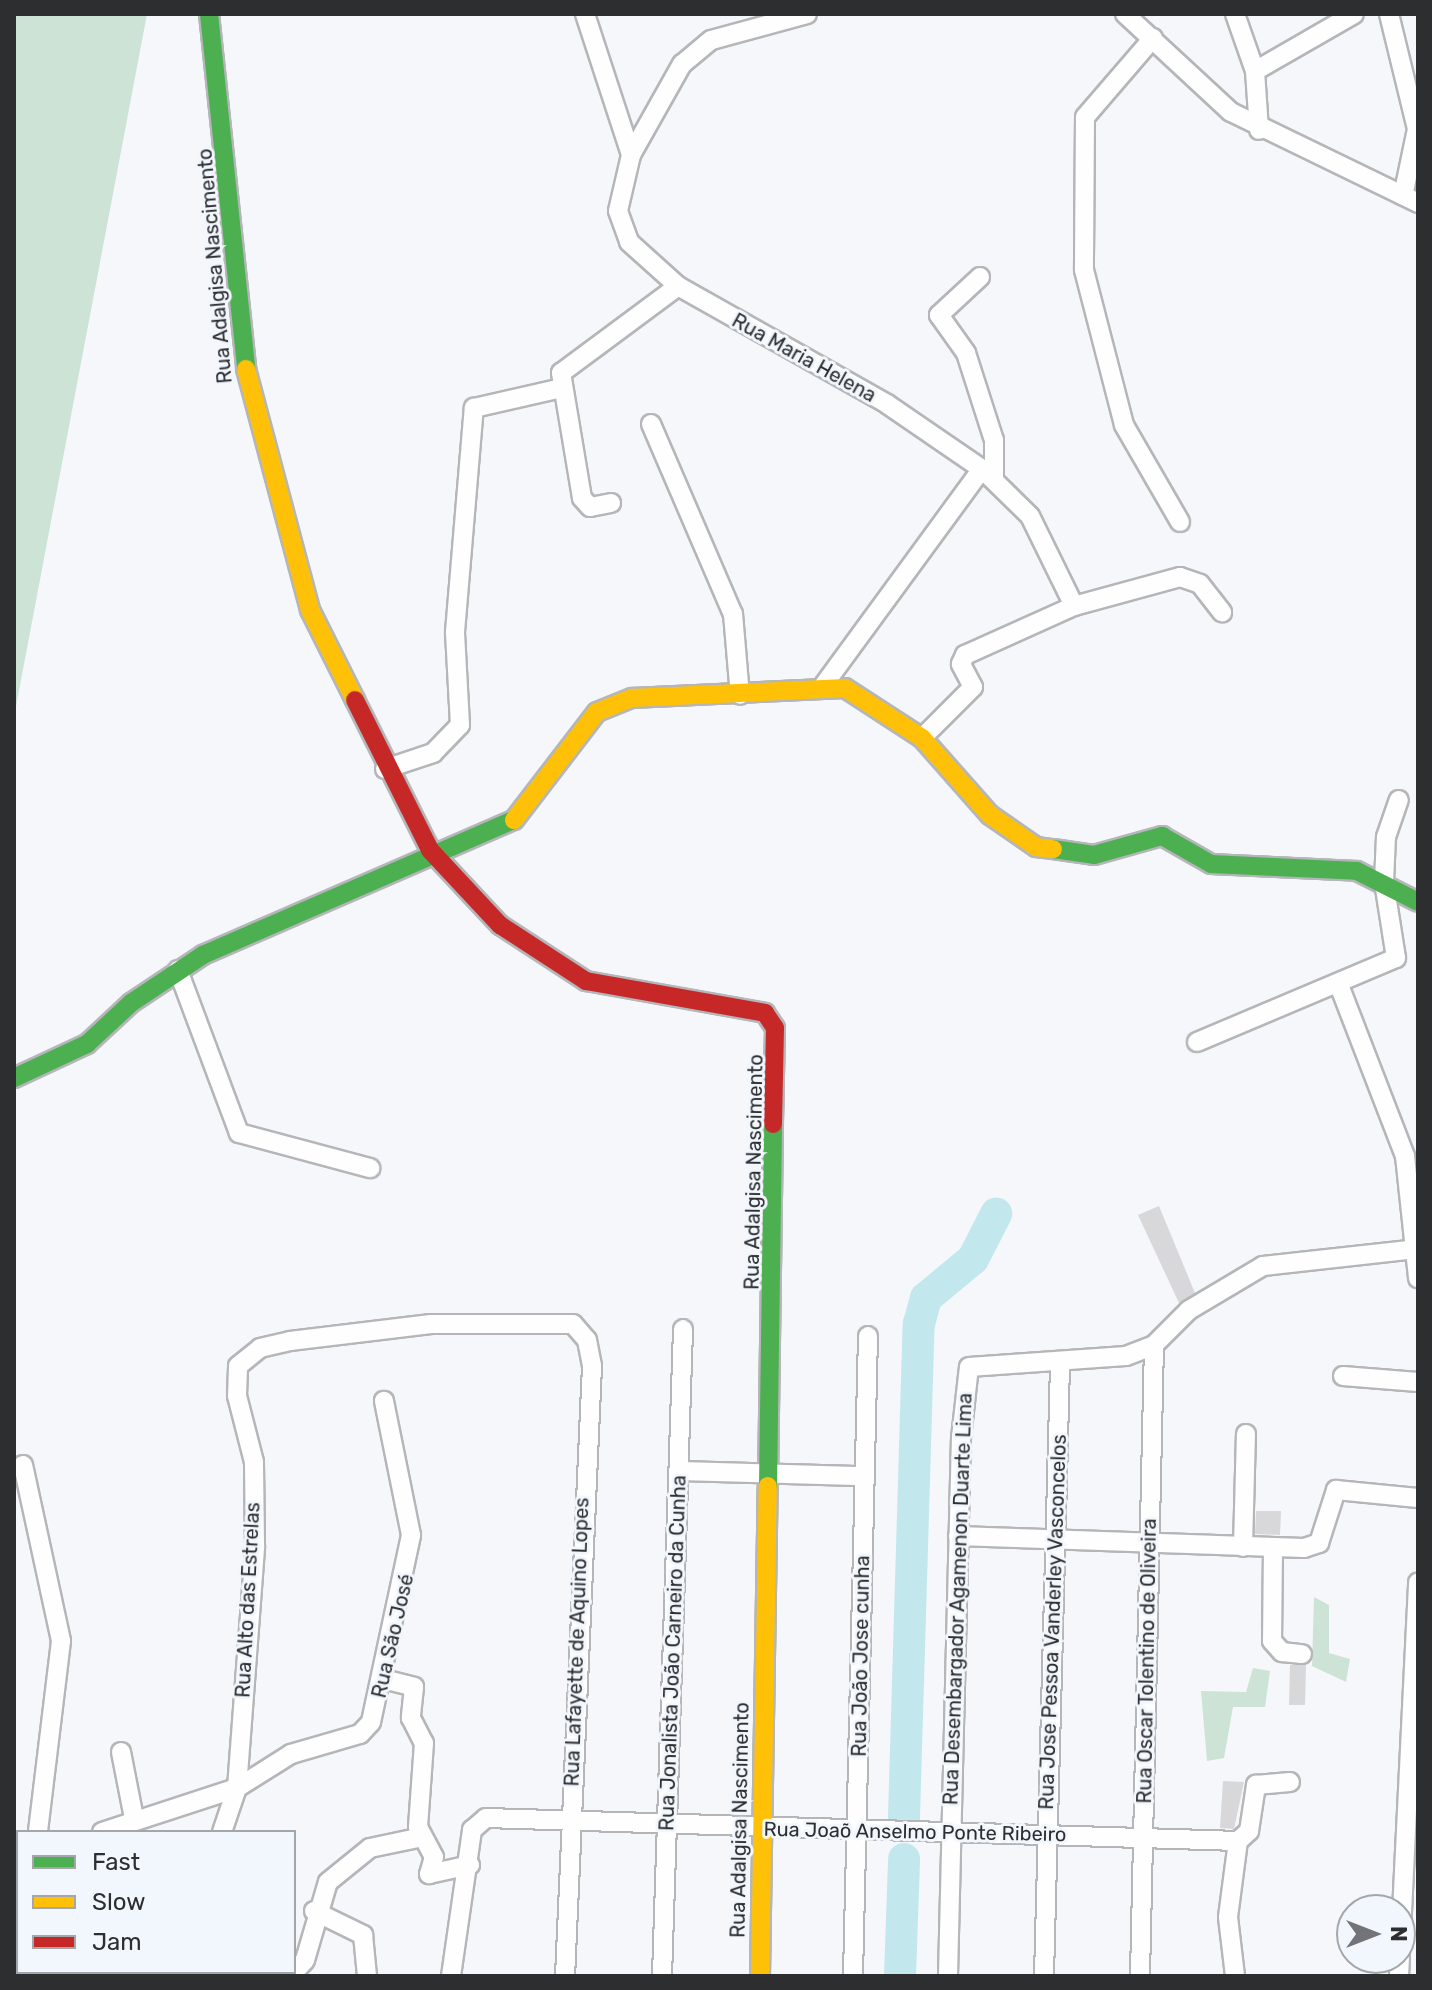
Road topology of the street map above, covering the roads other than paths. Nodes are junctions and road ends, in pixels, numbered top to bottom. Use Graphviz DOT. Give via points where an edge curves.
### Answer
graph roads {
  1 [pos="209,14"];
  2 [pos="585,14"];
  3 [pos="807,14"];
  4 [pos="1125,14"];
  5 [pos="1235,14"];
  6 [pos="1354,14"];
  7 [pos="1389,14"];
  8 [pos="1153,38"];
  9 [pos="1255,71"];
  10 [pos="1259,130"];
  11 [pos="631,155"];
  12 [pos="1410,200"];
  13 [pos="980,277"];
  14 [pos="678,286"];
  15 [pos="562,388"];
  16 [pos="651,424"];
  17 [pos="988,475"];
  18 [pos="611,503"];
  19 [pos="1180,522"];
  20 [pos="1074,606"];
  21 [pos="1222,612"];
  22 [pos="823,686"];
  23 [pos="740,695"];
  24 [pos="922,738"];
  25 [pos="385,769"];
  26 [pos="1399,800"];
  27 [pos="430,850"];
  28 [pos="1384,882"];
  29 [pos="1418,902"];
  30 [pos="178,970"];
  31 [pos="1339,985"];
  32 [pos="1197,1042"];
  33 [pos="14,1078"];
  34 [pos="370,1168"];
  35 [pos="1417,1249"];
  36 [pos="1418,1278"];
  37 [pos="565,1321"];
  38 [pos="683,1329"];
  39 [pos="868,1336"];
  40 [pos="1154,1345"];
  41 [pos="1060,1365"];
  42 [pos="1343,1376"];
  43 [pos="1418,1382"];
  44 [pos="384,1401"];
  45 [pos="1246,1434"];
  46 [pos="23,1465"];
  47 [pos="681,1471"];
  48 [pos="774,1473"];
  49 [pos="865,1476"];
  50 [pos="1418,1498"];
  51 [pos="958,1536"];
  52 [pos="1057,1540"];
  53 [pos="1150,1545"];
  54 [pos="1243,1547"];
  55 [pos="1273,1548"];
  56 [pos="1418,1582"];
  57 [pos="1302,1654"];
  58 [pos="383,1679"];
  59 [pos="121,1752"];
  60 [pos="1290,1782"];
  61 [pos="237,1788"];
  62 [pos="134,1818"];
  63 [pos="569,1825"];
  64 [pos="666,1827"];
  65 [pos="760,1829"];
  66 [pos="38,1830"];
  67 [pos="107,1830"];
  68 [pos="223,1830"];
  69 [pos="856,1830"];
  70 [pos="951,1833"];
  71 [pos="1047,1835"];
  72 [pos="422,1837"];
  73 [pos="1411,1838"];
  74 [pos="1142,1839"];
  75 [pos="1238,1841"];
  76 [pos="470,1865"];
  77 [pos="1406,1894"];
  78 [pos="314,1911"];
  79 [pos="296,1970"];
  80 [pos="367,1976"];
  81 [pos="451,1976"];
  82 [pos="565,1976"];
  83 [pos="662,1976"];
  84 [pos="760,1976"];
  85 [pos="853,1976"];
  86 [pos="948,1976"];
  87 [pos="1044,1976"];
  88 [pos="1140,1976"];
  89 [pos="1235,1976"];
  1 -- 25 [label="street, Rua Adalgisa Nascimento" via="231,180 247,386 260,444 310,610"];
  2 -- 11 [label="street"];
  3 -- 11 [label="street, Rua Maria Helena" via="756,23 696,50"];
  4 -- 8 [label="street"];
  5 -- 9 [label="street"];
  6 -- 9 [label="street"];
  7 -- 12 [label="street" via="1417,129"];
  8 -- 10 [label="street" via="1211,97"];
  8 -- 19 [label="street" via="1085,117 1084,270 1124,425"];
  9 -- 10 [label="street"];
  10 -- 12 [label="street"];
  11 -- 14 [label="street, Rua Maria Helena" via="619,198 623,232"];
  13 -- 17 [label="street" via="939,315 966,353 994,440"];
  14 -- 15 [label="street" via="636,322 568,361"];
  14 -- 17 [label="street, Rua Maria Helena" via="887,404"];
  15 -- 18 [label="street" via="582,498 590,507"];
  15 -- 25 [label="street" via="474,408 455,632 460,725 433,753"];
  16 -- 23 [label="street" via="733,614"];
  17 -- 20 [label="street, Rua Maria Helena" via="1042,534"];
  17 -- 22 [label="street"];
  20 -- 21 [label="street" via="1180,577 1200,584"];
  20 -- 24 [label="street" via="965,655 961,664 973,687"];
  22 -- 23 [label="street"];
  22 -- 24 [label="street" via="869,698"];
  23 -- 27 [label="street" via="632,698 606,706 517,820"];
  24 -- 28 [label="street" via="990,815 1036,847 1094,855 1157,835 1211,864 1357,871"];
  25 -- 27 [label="street, Rua Adalgisa Nascimento"];
  26 -- 28 [label="street" via="1386,837"];
  27 -- 30 [label="street"];
  27 -- 48 [label="street, Rua Adalgisa Nascimento" via="475,904 586,981 729,1001 772,1019 778,1039"];
  28 -- 29 [label="street"];
  28 -- 31 [label="street" via="1396,958"];
  30 -- 33 [label="street" via="87,1044"];
  30 -- 34 [label="street" via="239,1133"];
  31 -- 32 [label="street"];
  31 -- 35 [label="street" via="1402,1147"];
  35 -- 36 [label="street"];
  35 -- 40 [label="street" via="1263,1266 1189,1310"];
  37 -- 61 [label="street, Rua Alto das Estrelas" via="431,1324 290,1341 260,1348 238,1366 254,1462 255,1546"];
  37 -- 63 [label="street, Rua Lafayette de Aquino Lopes" via="587,1340 592,1366"];
  38 -- 47 [label="street, Rua Jonalista João Carneiro da Cunha"];
  39 -- 49 [label="street, Rua João Jose cunha"];
  40 -- 41 [label="street"];
  40 -- 53 [label="street, Rua Oscar Tolentino de Oliveira"];
  41 -- 51 [label="street, Rua Desembargador Agamenon Duarte Lima" via="988,1360 969,1367"];
  41 -- 52 [label="street, Rua Jose Pessoa Vanderley Vasconcelos"];
  42 -- 43 [label="street"];
  44 -- 58 [label="street, Rua São José" via="411,1535"];
  45 -- 54 [label="street"];
  46 -- 66 [label="street" via="61,1641"];
  47 -- 48 [label="street"];
  47 -- 64 [label="street, Rua Jonalista João Carneiro da Cunha"];
  48 -- 49 [label="street"];
  48 -- 65 [label="street, Rua Adalgisa Nascimento"];
  49 -- 69 [label="street, Rua João Jose cunha"];
  50 -- 55 [label="street" via="1336,1490 1319,1543"];
  51 -- 52 [label="street"];
  51 -- 70 [label="street, Rua Desembargador Agamenon Duarte Lima"];
  52 -- 53 [label="street"];
  52 -- 71 [label="street, Rua Jose Pessoa Vanderley Vasconcelos"];
  53 -- 54 [label="street"];
  53 -- 74 [label="street, Rua Oscar Tolentino de Oliveira"];
  54 -- 55 [label="street"];
  55 -- 57 [label="street" via="1272,1641 1282,1652"];
  56 -- 73 [label="street"];
  58 -- 61 [label="street, Rua São José" via="360,1734 291,1754"];
  58 -- 72 [label="street" via="414,1687 411,1718 424,1743"];
  59 -- 62 [label="street"];
  60 -- 75 [label="street" via="1256,1785 1249,1831"];
  61 -- 62 [label="street"];
  61 -- 68 [label="street, Rua Alto das Estrelas"];
  62 -- 67 [label="street"];
  63 -- 64 [label="street, Rua Joaõ Anselmo Ponte Ribeiro"];
  63 -- 76 [label="street, Rua Joaõ Anselmo Ponte Ribeiro" via="496,1817 473,1827"];
  63 -- 82 [label="street, Rua Lafayette de Aquino Lopes"];
  64 -- 65 [label="street, Rua Joaõ Anselmo Ponte Ribeiro"];
  64 -- 83 [label="street, Rua Jonalista João Carneiro da Cunha"];
  65 -- 69 [label="street, Rua Joaõ Anselmo Ponte Ribeiro"];
  65 -- 84 [label="street, Rua Adalgisa Nascimento"];
  69 -- 70 [label="street, Rua Joaõ Anselmo Ponte Ribeiro"];
  69 -- 85 [label="street, Rua João Jose cunha"];
  70 -- 71 [label="street, Rua Joaõ Anselmo Ponte Ribeiro"];
  70 -- 86 [label="street, Rua Desembargador Agamenon Duarte Lima"];
  71 -- 74 [label="street, Rua Joaõ Anselmo Ponte Ribeiro"];
  71 -- 87 [label="street, Rua Jose Pessoa Vanderley Vasconcelos"];
  72 -- 76 [label="street" via="434,1857 429,1874"];
  72 -- 78 [label="street" via="350,1858"];
  73 -- 77 [label="street"];
  74 -- 75 [label="street, Rua Joaõ Anselmo Ponte Ribeiro"];
  74 -- 88 [label="street, Rua Oscar Tolentino de Oliveira"];
  75 -- 89 [label="street" via="1228,1917"];
  76 -- 81 [label="street"];
  78 -- 79 [label="street" via="305,1960"];
  78 -- 80 [label="street" via="363,1935"];
}
